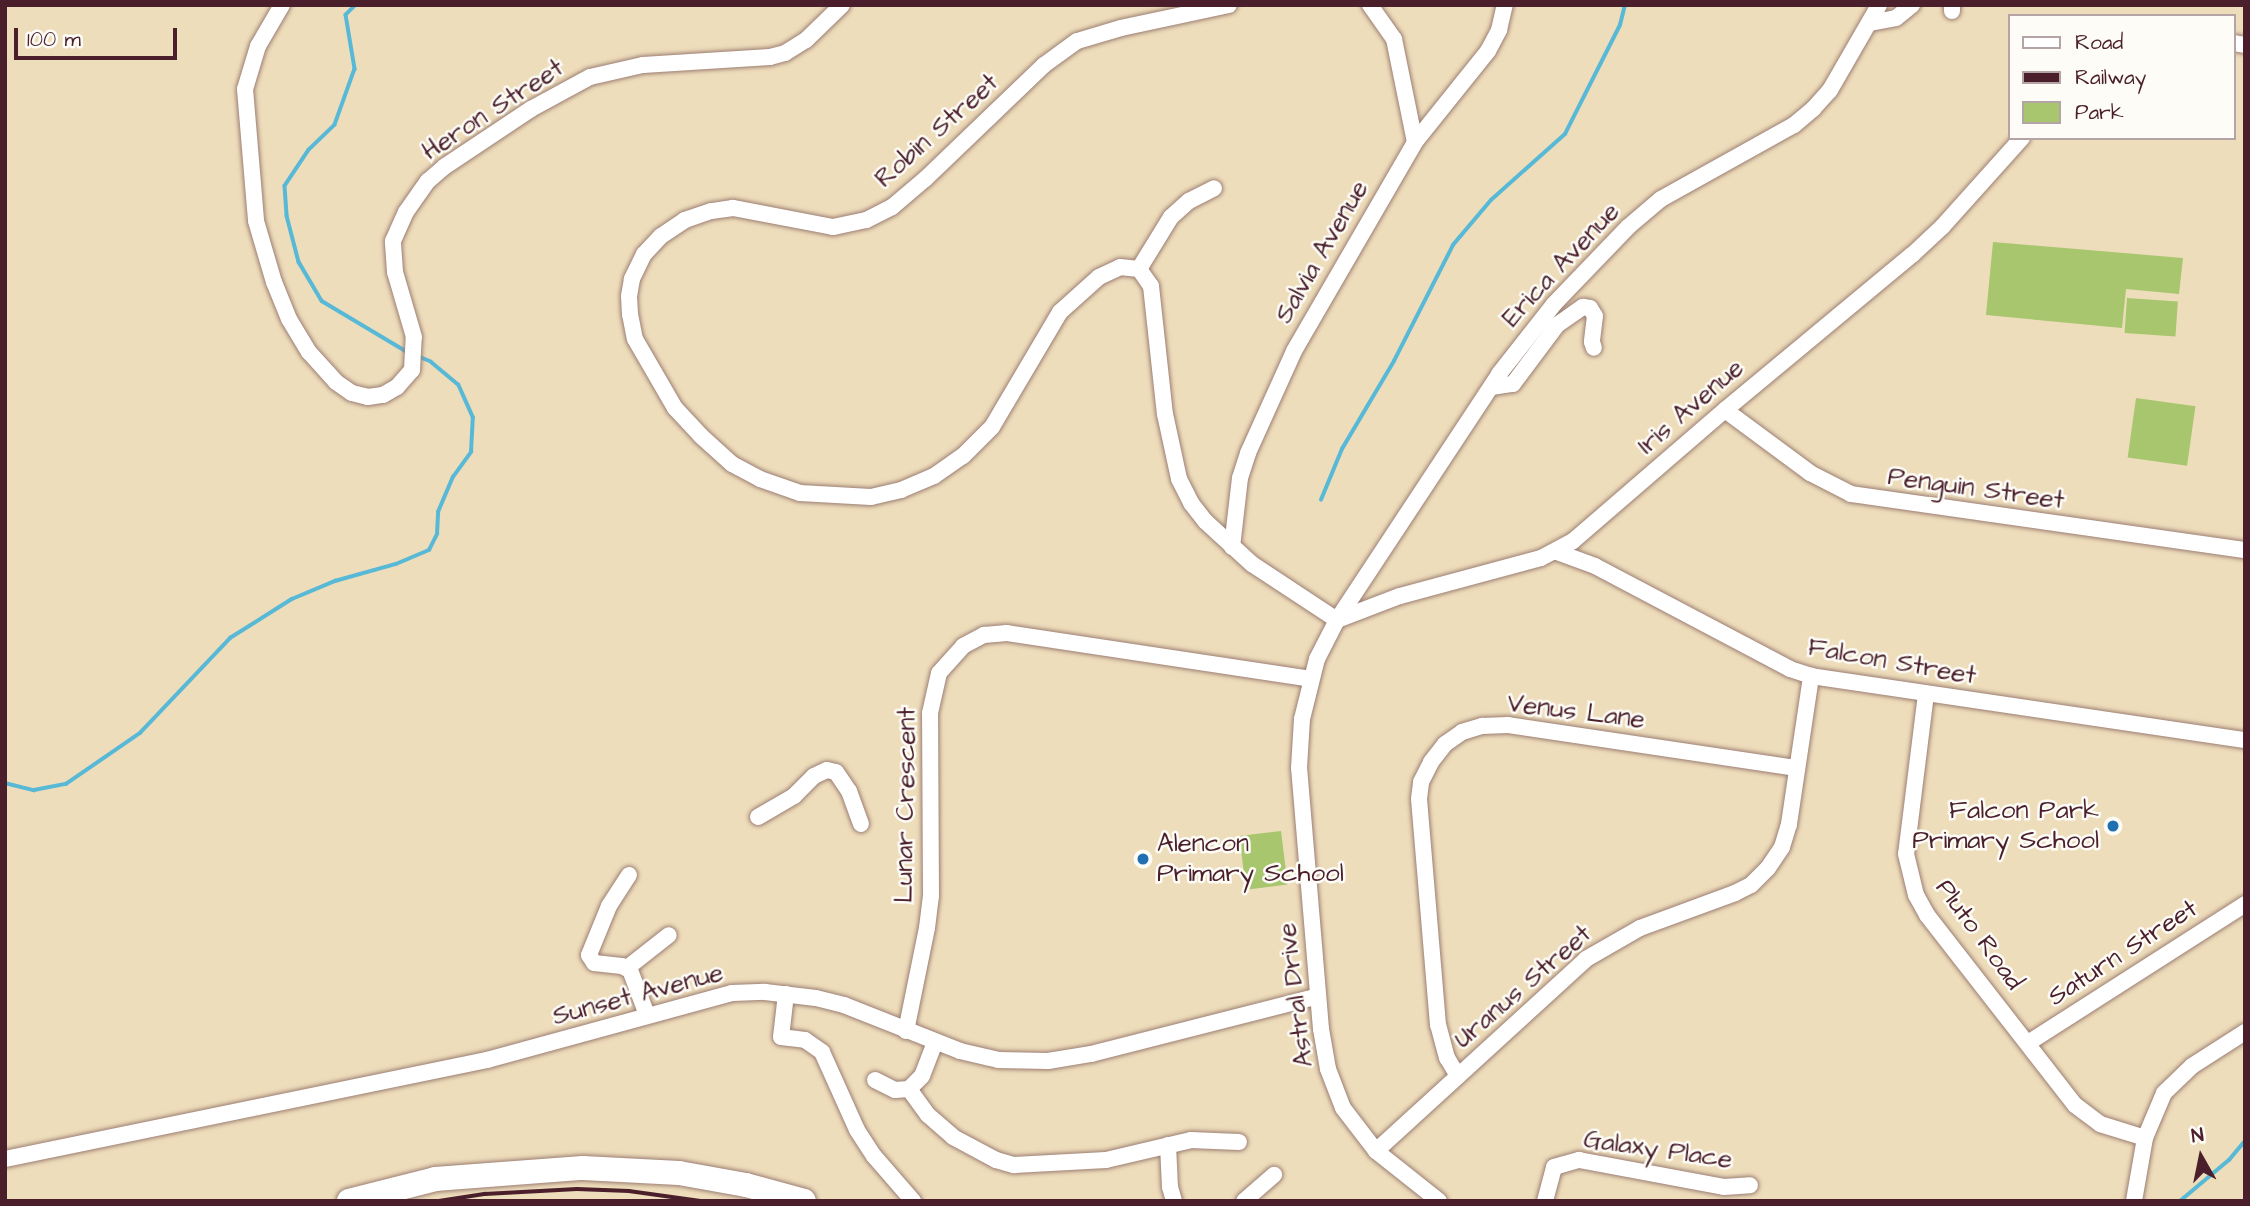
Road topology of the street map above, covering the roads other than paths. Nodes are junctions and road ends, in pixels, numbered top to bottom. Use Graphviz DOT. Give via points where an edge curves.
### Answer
graph roads {
  1 [pos="282,5"];
  2 [pos="842,5"];
  3 [pos="1170,5"];
  4 [pos="1228,5"];
  5 [pos="1370,5"];
  6 [pos="1505,5"];
  7 [pos="1880,5"];
  8 [pos="1912,5"];
  9 [pos="1157,20"];
  10 [pos="1870,23"];
  11 [pos="2020,140"];
  12 [pos="1415,142"];
  13 [pos="1214,188"];
  14 [pos="1139,269"];
  15 [pos="1594,348"];
  16 [pos="1491,387"];
  17 [pos="1725,410"];
  18 [pos="1232,547"];
  19 [pos="2245,550"];
  20 [pos="1557,552"];
  21 [pos="1336,620"];
  22 [pos="1811,676"];
  23 [pos="1310,679"];
  24 [pos="1926,694"];
  25 [pos="2245,740"];
  26 [pos="1796,768"];
  27 [pos="758,817"];
  28 [pos="862,824"];
  29 [pos="629,875"];
  30 [pos="2245,904"];
  31 [pos="669,935"];
  32 [pos="627,968"];
  33 [pos="786,994"];
  34 [pos="1318,996"];
  35 [pos="647,1015"];
  36 [pos="906,1031"];
  37 [pos="2245,1032"];
  38 [pos="935,1042"];
  39 [pos="2028,1044"];
  40 [pos="1458,1076"];
  41 [pos="875,1080"];
  42 [pos="909,1089"];
  43 [pos="2145,1138"];
  44 [pos="1239,1142"];
  45 [pos="1168,1146"];
  46 [pos="1376,1151"];
  47 [pos="5,1159"];
  48 [pos="1274,1175"];
  49 [pos="1750,1185"];
  50 [pos="349,1201"];
  51 [pos="804,1201"];
  52 [pos="913,1201"];
  53 [pos="1174,1201"];
  54 [pos="1244,1201"];
  55 [pos="1439,1201"];
  56 [pos="1545,1201"];
  57 [pos="2134,1201"];
  1 -- 2 [label="street, Heron Street" via="258,46 245,89 255,213 274,282 309,352 336,382 368,397 397,387 412,370 414,337 395,272 393,241 406,212 444,167 531,109 590,77 643,65 770,57 806,40"];
  3 -- 9 [label="street"];
  4 -- 9 [label="street, Robin Street"];
  5 -- 12 [label="street" via="1394,40"];
  6 -- 12 [label="street, Salvia Avenue" via="1488,51"];
  7 -- 10 [label="street, Erica Avenue"];
  8 -- 10 [label="street" via="1896,18"];
  9 -- 14 [label="street, Robin Street" via="1096,34 1058,52 892,207 851,225 833,227 733,208 711,211 685,220 661,236 644,254 629,296 635,339 648,365 676,408 732,464 760,480 800,493 871,497 901,491 963,456 992,427 1060,312 1099,277 1120,267"];
  10 -- 16 [label="street, Erica Avenue" via="1830,90 1813,109 1794,125 1683,184 1645,211 1554,304"];
  11 -- 17 [label="street, Iris Avenue" via="1936,233"];
  12 -- 18 [label="street, Salvia Avenue" via="1319,304 1268,403 1240,478"];
  13 -- 14 [label="street" via="1171,217"];
  14 -- 18 [label="street" via="1151,286 1165,414 1179,479 1205,521"];
  15 -- 16 [label="street" via="1595,316 1583,307 1557,325 1513,384"];
  16 -- 21 [label="street, Erica Avenue"];
  17 -- 19 [label="street, Penguin Street" via="1810,473 1851,494"];
  17 -- 20 [label="street, Iris Avenue"];
  18 -- 21 [label="street"];
  20 -- 21 [label="street, Iris Avenue" via="1400,596"];
  20 -- 22 [label="street, Falcon Street" via="1595,566 1790,670"];
  21 -- 23 [label="street, Astral Drive"];
  22 -- 24 [label="street, Falcon Street"];
  22 -- 26 [label="street, Uranus Street"];
  23 -- 34 [label="street, Astral Drive" via="1299,768"];
  23 -- 36 [label="street, Lunar Crescent" via="1007,633 984,635 957,652 939,673 930,713 931,896"];
  24 -- 25 [label="street, Falcon Street"];
  24 -- 39 [label="street, Pluto Road" via="1907,840 1911,881 1927,915"];
  26 -- 40 [label="street, Uranus Street" via="1790,824 1782,847 1751,885 1609,943 1558,982"];
  26 -- 40 [label="street, Venus Lane" via="1508,725 1462,732 1446,744 1421,782 1419,799 1438,1026 1447,1058"];
  27 -- 28 [label="street" via="827,770 836,772 849,791"];
  29 -- 32 [label="street" via="598,929 589,955 594,963"];
  30 -- 39 [label="street, Saturn Street"];
  31 -- 32 [label="street"];
  32 -- 35 [label="street"];
  33 -- 35 [label="street, Sunset Avenue" via="732,993"];
  33 -- 36 [label="street, Sunset Avenue" via="844,1006"];
  33 -- 52 [label="street" via="781,1037 805,1040 822,1052 857,1130"];
  34 -- 38 [label="street, Sunset Avenue" via="1048,1061 998,1060"];
  34 -- 46 [label="street, Astral Drive" via="1335,1091"];
  35 -- 47 [label="street, Sunset Avenue" via="487,1060"];
  36 -- 38 [label="street, Sunset Avenue"];
  37 -- 43 [label="street" via="2179,1076 2164,1093"];
  38 -- 42 [label="street" via="922,1076"];
  39 -- 43 [label="street, Pluto Road" via="2088,1116 2116,1131"];
  40 -- 46 [label="street, Uranus Street"];
  41 -- 42 [label="street" via="895,1090"];
  42 -- 45 [label="street" via="928,1115 953,1137 1014,1165 1106,1160"];
  43 -- 57 [label="street"];
  44 -- 45 [label="street" via="1191,1140"];
  45 -- 53 [label="street"];
  46 -- 55 [label="street, Astral Drive"];
  48 -- 54 [label="street"];
  49 -- 56 [label="street, Galaxy Place" via="1724,1187 1579,1160 1554,1167"];
  50 -- 51 [label="highway" via="435,1179 583,1168 679,1173"];
}
